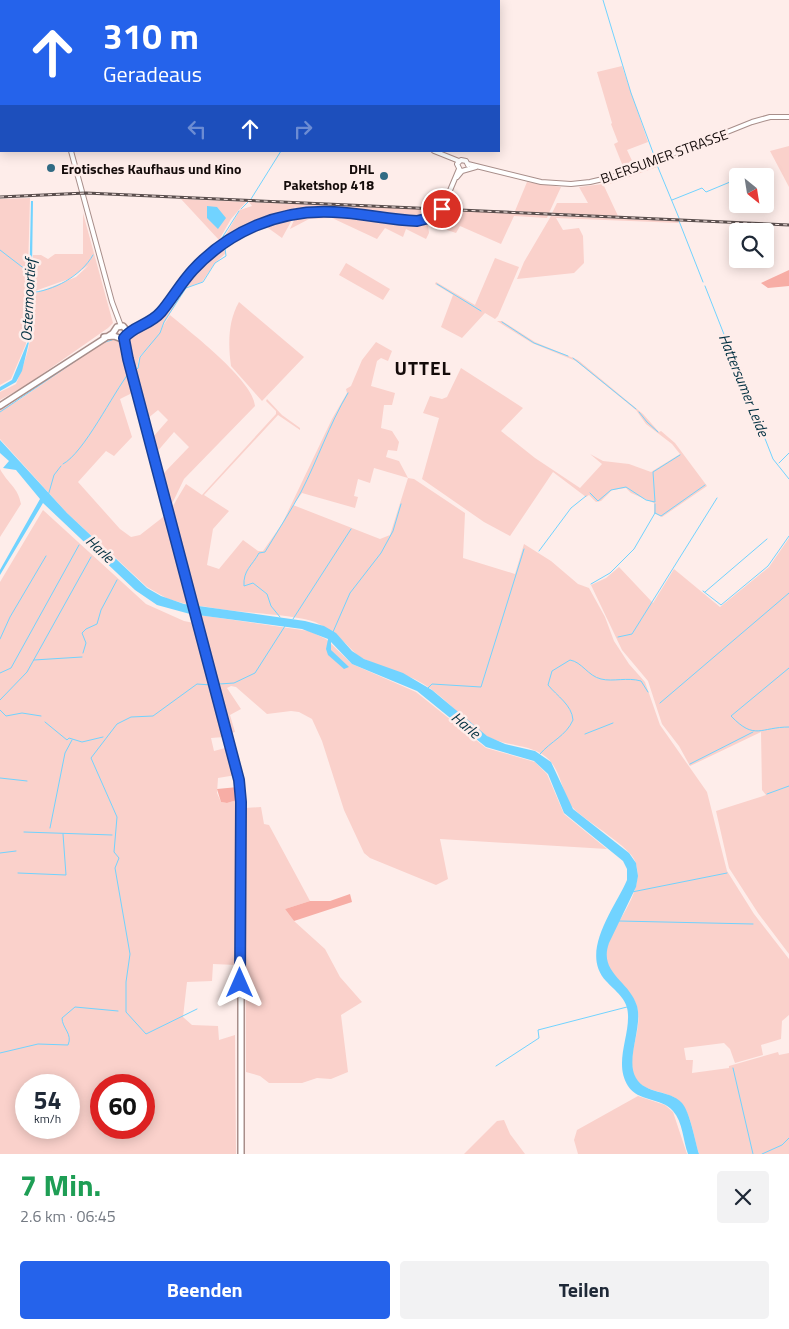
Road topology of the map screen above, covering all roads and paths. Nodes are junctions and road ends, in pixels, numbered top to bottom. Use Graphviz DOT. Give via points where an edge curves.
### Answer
graph roads {
  1 [pos="789,117"];
  2 [pos="71,152"];
  3 [pos="436,152"];
  4 [pos="458,163"];
  5 [pos="468,166"];
  6 [pos="460,170"];
  7 [pos="123,332"];
  8 [pos="114,334"];
  9 [pos="0,406"];
  10 [pos="241,1154"];
  1 -- 5 [label="main road, BLERSUMER STRASSE" via="752,122 620,175 590,182 541,182"];
  2 -- 7 [label="main road"];
  3 -- 4 [label="main road"];
  4 -- 5 [label="main road, BLERSUMER STRASSE" via="464,160"];
  4 -- 6 [label="main road"];
  5 -- 6 [label="main road"];
  6 -- 7 [label="main road" via="442,209 422,220 324,212 285,216 253,227 210,254 186,278 155,319"];
  7 -- 8 [label="main road"];
  7 -- 8 [label="main road"];
  7 -- 10 [label="main road" via="240,787"];
  8 -- 9 [label="main road" via="104,337"];
}
